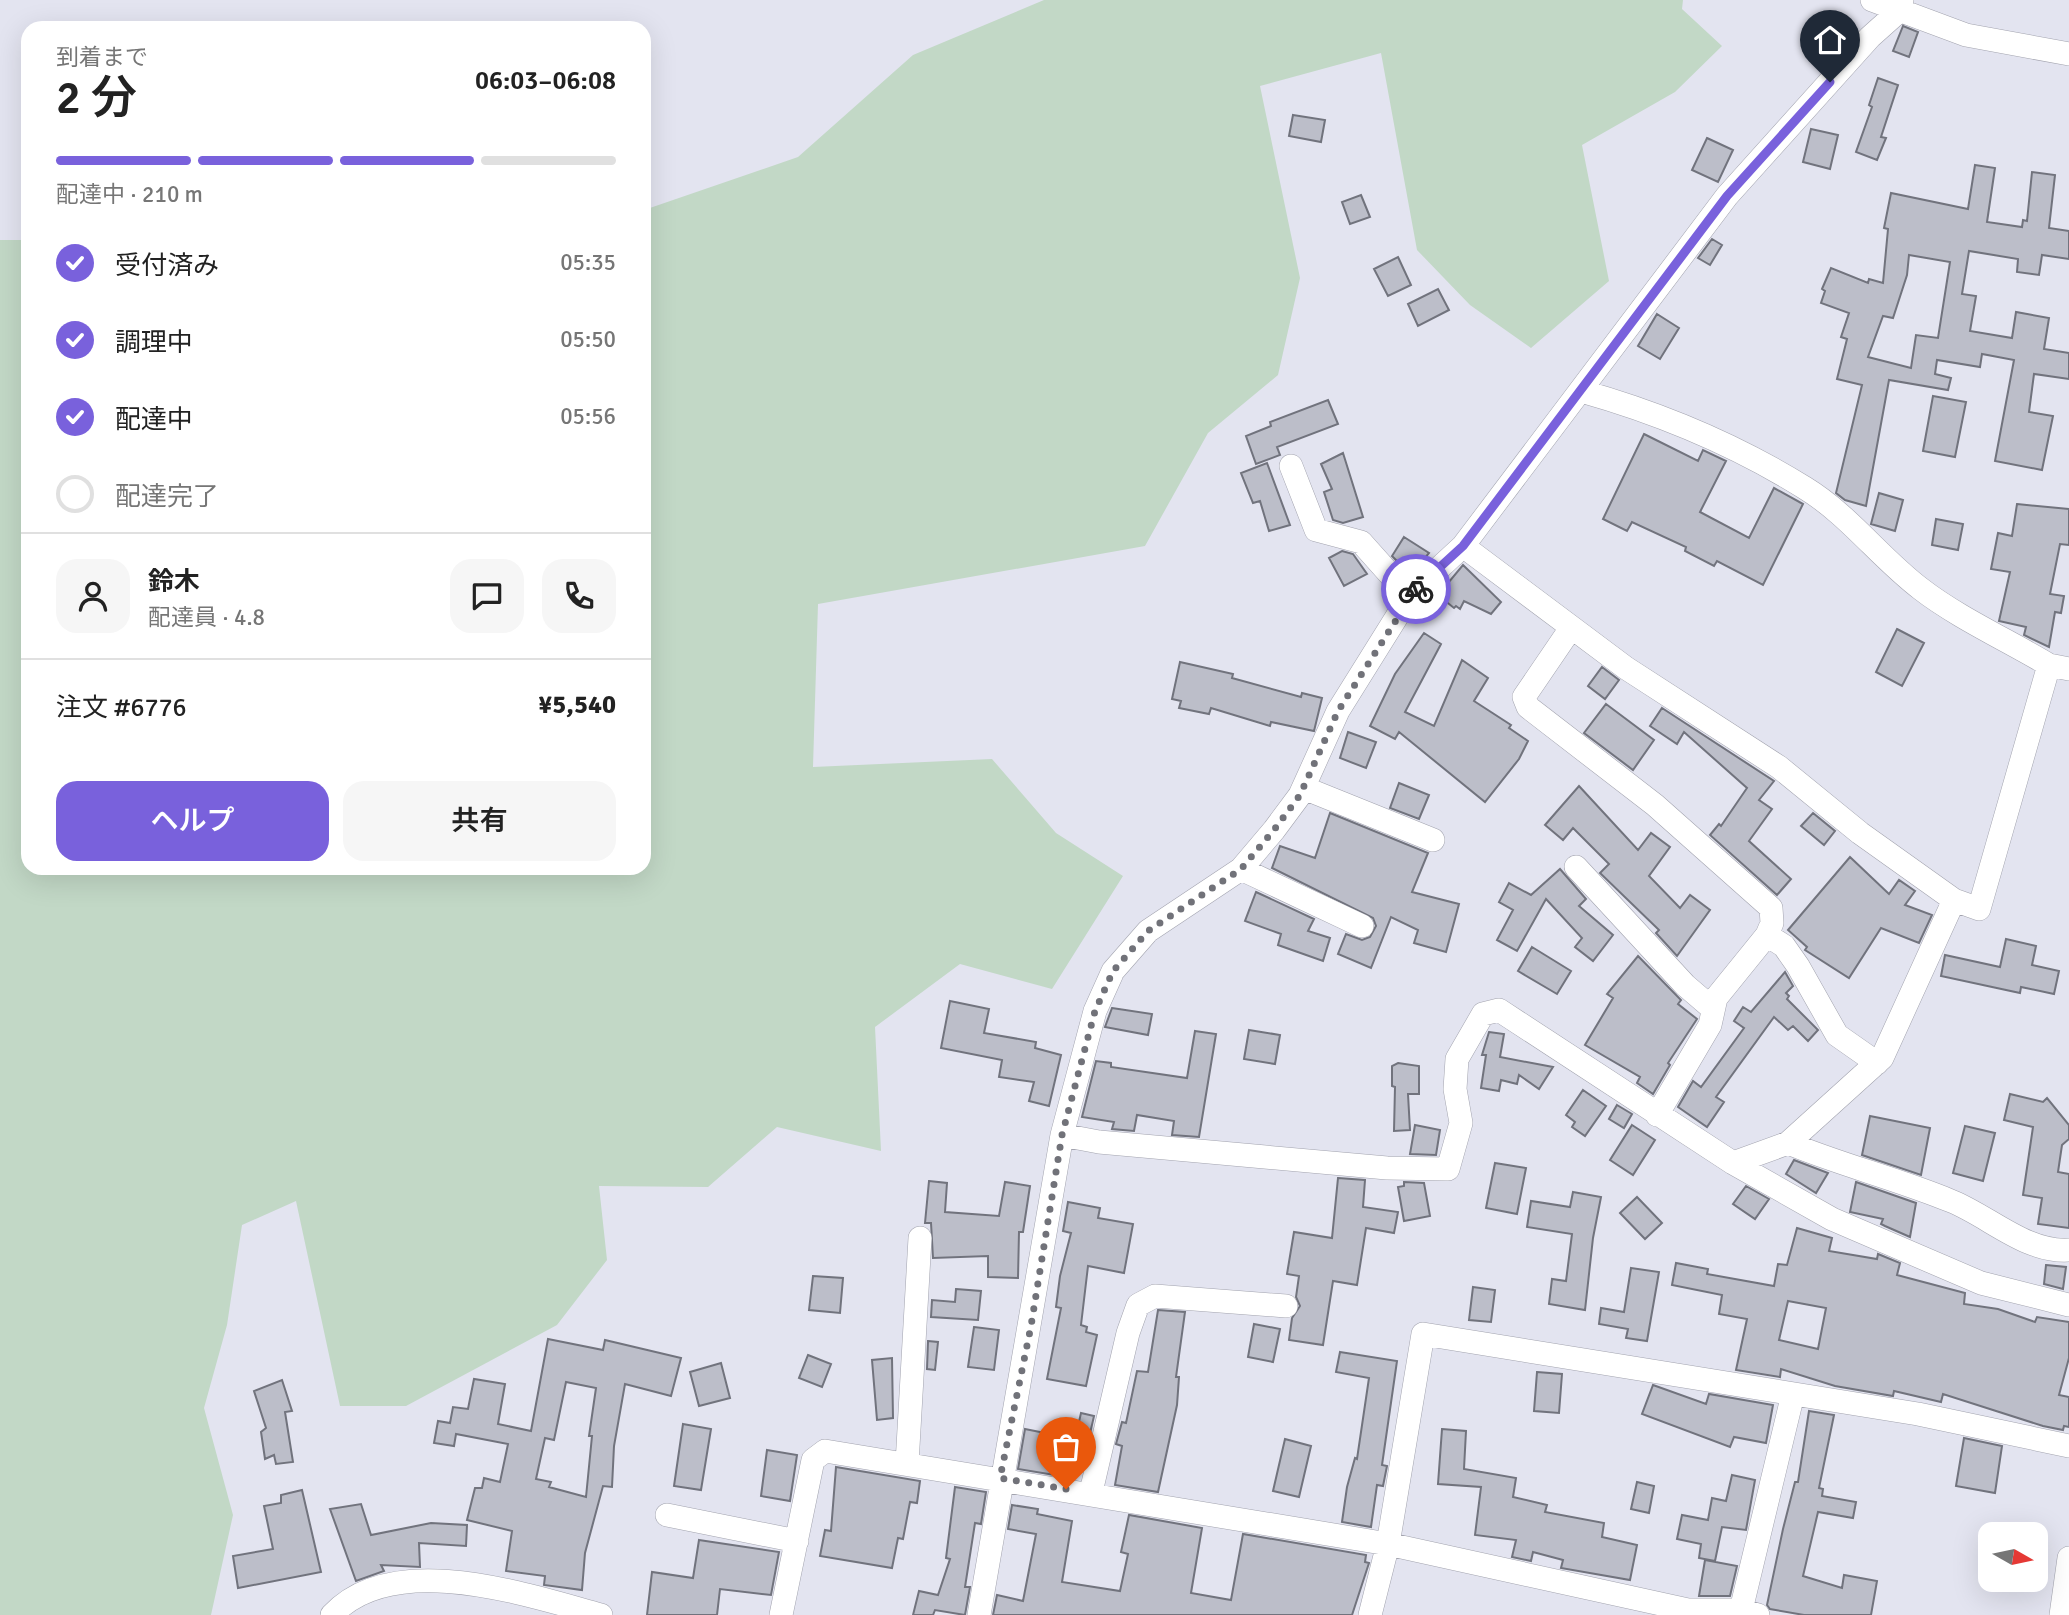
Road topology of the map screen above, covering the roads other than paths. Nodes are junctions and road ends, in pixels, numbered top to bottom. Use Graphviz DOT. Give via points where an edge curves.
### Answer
graph roads {
  1 [pos="1872,0"];
  2 [pos="1900,6"];
  3 [pos="2069,54"];
  4 [pos="1581,390"];
  5 [pos="1291,466"];
  6 [pos="1463,546"];
  7 [pos="1412,594"];
  8 [pos="1571,628"];
  9 [pos="2059,667"];
  10 [pos="1304,788"];
  11 [pos="1433,840"];
  12 [pos="1576,867"];
  13 [pos="1241,869"];
  14 [pos="1954,900"];
  15 [pos="1362,926"];
  16 [pos="1767,935"];
  17 [pos="1713,1009"];
  18 [pos="1877,1063"];
  19 [pos="1657,1115"];
  20 [pos="1062,1135"];
  21 [pos="1788,1143"];
  22 [pos="1733,1163"];
  23 [pos="920,1238"];
  24 [pos="2069,1250"];
  25 [pos="2069,1305"];
  26 [pos="1286,1306"];
  27 [pos="1793,1394"];
  28 [pos="2069,1446"];
  29 [pos="908,1464"];
  30 [pos="1000,1478"];
  31 [pos="1091,1492"];
  32 [pos="667,1515"];
  33 [pos="797,1541"];
  34 [pos="1388,1544"];
  35 [pos="2069,1558"];
  36 [pos="1749,1612"];
  37 [pos="1687,1613"];
  38 [pos="332,1615"];
  39 [pos="601,1615"];
  40 [pos="781,1615"];
  41 [pos="979,1615"];
  42 [pos="1370,1615"];
  43 [pos="2061,1615"];
  1 -- 2 [label="street"];
  2 -- 3 [label="street" via="1966,35"];
  2 -- 4 [label="street" via="1727,196"];
  4 -- 6 [label="street"];
  4 -- 9 [label="street" via="1685,426 1805,488 1840,513 1921,590"];
  5 -- 7 [label="street" via="1315,530 1361,542"];
  6 -- 7 [label="street"];
  6 -- 8 [label="street"];
  7 -- 10 [label="street" via="1338,711"];
  8 -- 14 [label="street" via="1779,767 1860,833"];
  8 -- 16 [label="street" via="1524,697 1528,707 1655,805 1771,908"];
  9 -- 14 [label="street" via="1979,909"];
  10 -- 11 [label="street"];
  10 -- 13 [label="street"];
  12 -- 17 [label="street"];
  13 -- 15 [label="street"];
  13 -- 20 [label="street" via="1148,931 1113,971 1095,1011"];
  14 -- 18 [label="street" via="1916,990"];
  16 -- 17 [label="street" via="1716,998"];
  16 -- 18 [label="street" via="1784,946 1798,966 1837,1035"];
  17 -- 19 [label="street" via="1710,1026"];
  18 -- 21 [label="street"];
  19 -- 20 [label="street" via="1499,1010 1483,1014 1457,1059 1455,1089 1461,1123 1448,1169 1387,1168"];
  19 -- 22 [label="street"];
  20 -- 30 [label="street"];
  21 -- 22 [label="street"];
  21 -- 24 [label="street" via="1953,1202 2002,1230 2058,1251"];
  22 -- 25 [label="street" via="1832,1219 1981,1283"];
  23 -- 29 [label="street"];
  26 -- 31 [label="street" via="1155,1296 1138,1305"];
  27 -- 28 [label="street"];
  27 -- 34 [label="street" via="1423,1334"];
  27 -- 36 [label="street"];
  29 -- 30 [label="street"];
  29 -- 33 [label="street" via="825,1451 813,1461"];
  30 -- 31 [label="street"];
  30 -- 41 [label="street"];
  31 -- 34 [label="street"];
  32 -- 33 [label="street"];
  33 -- 40 [label="street"];
  34 -- 37 [label="street"];
  34 -- 42 [label="street"];
  35 -- 43 [label="street"];
  36 -- 37 [label="street"];
  38 -- 39 [label="street" via="341,1605 373,1589 438,1580"];
}
